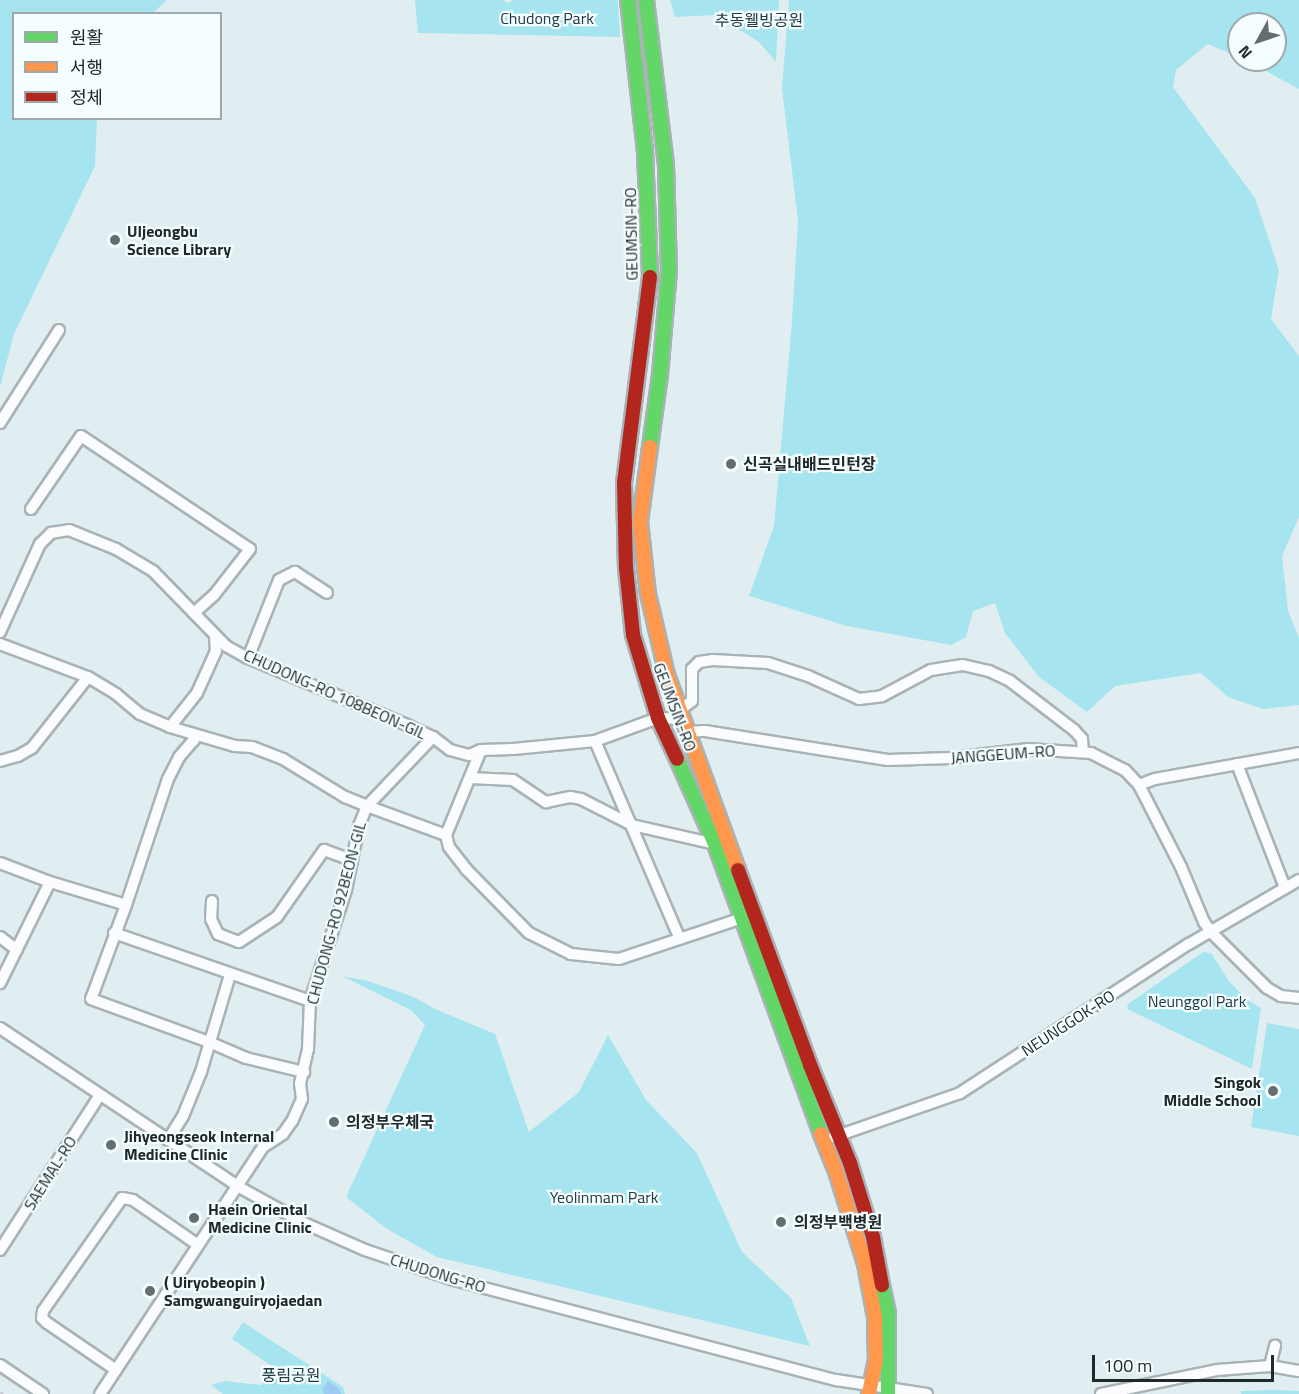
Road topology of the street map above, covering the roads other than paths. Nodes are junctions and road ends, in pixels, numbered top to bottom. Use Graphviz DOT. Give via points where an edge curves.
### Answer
graph roads {
  1 [pos="628,0"];
  2 [pos="646,0"];
  3 [pos="59,330"];
  4 [pos="0,423"];
  5 [pos="31,509"];
  6 [pos="327,594"];
  7 [pos="194,613"];
  8 [pos="0,632"];
  9 [pos="215,635"];
  10 [pos="0,644"];
  11 [pos="248,658"];
  12 [pos="88,677"];
  13 [pos="658,718"];
  14 [pos="684,720"];
  15 [pos="170,727"];
  16 [pos="193,734"];
  17 [pos="433,737"];
  18 [pos="595,741"];
  19 [pos="481,750"];
  20 [pos="1083,752"];
  21 [pos="1299,753"];
  22 [pos="0,761"];
  23 [pos="1238,764"];
  24 [pos="471,778"];
  25 [pos="1139,785"];
  26 [pos="367,806"];
  27 [pos="632,825"];
  28 [pos="446,835"];
  29 [pos="714,844"];
  30 [pos="352,860"];
  31 [pos="0,863"];
  32 [pos="1299,880"];
  33 [pos="50,882"];
  34 [pos="1285,888"];
  35 [pos="212,901"];
  36 [pos="126,905"];
  37 [pos="742,918"];
  38 [pos="114,933"];
  39 [pos="1212,933"];
  40 [pos="0,937"];
  41 [pos="680,939"];
  42 [pos="17,950"];
  43 [pos="230,975"];
  44 [pos="0,983"];
  45 [pos="1299,998"];
  46 [pos="310,1001"];
  47 [pos="0,1028"];
  48 [pos="209,1042"];
  49 [pos="304,1072"];
  50 [pos="100,1095"];
  51 [pos="839,1135"];
  52 [pos="168,1140"];
  53 [pos="825,1140"];
  54 [pos="239,1187"];
  55 [pos="198,1245"];
  56 [pos="0,1250"];
  57 [pos="1275,1346"];
  58 [pos="0,1365"];
  59 [pos="1270,1366"];
  60 [pos="116,1370"];
  61 [pos="1299,1371"];
  62 [pos="869,1390"];
  63 [pos="889,1391"];
  64 [pos="43,1394"];
  65 [pos="100,1394"];
  66 [pos="927,1394"];
  67 [pos="1101,1394"];
  1 -- 13 [label="main road, GEUMSIN-RO" via="645,151 651,273 624,482 623,518 633,635"];
  2 -- 14 [label="main road, GEUMSIN-RO" via="666,165 669,270 660,375 640,522 648,594 667,675"];
  3 -- 4 [label="street"];
  5 -- 7 [label="street" via="81,436 250,549 214,595"];
  6 -- 11 [label="street" via="295,572 279,579"];
  7 -- 8 [label="street, CHUDONG-RO 108BEON-GIL" via="141,563 69,530 59,530 45,536 40,544"];
  7 -- 9 [label="street, CHUDONG-RO 108BEON-GIL"];
  9 -- 11 [label="street, CHUDONG-RO 108BEON-GIL"];
  9 -- 15 [label="street" via="216,651 197,693"];
  10 -- 12 [label="street, CHUDONG-RO 92BEON-GIL"];
  11 -- 17 [label="street, CHUDONG-RO 108BEON-GIL"];
  12 -- 15 [label="street, CHUDONG-RO 92BEON-GIL" via="140,714"];
  12 -- 22 [label="street" via="32,748"];
  13 -- 14 [label="street, JANGGEUM-RO"];
  13 -- 18 [label="street, CHUDONG-RO 108BEON-GIL"];
  13 -- 29 [label="main road, GEUMSIN-RO"];
  14 -- 20 [label="street, JANGGEUM-RO" via="705,731 888,760 1028,749"];
  14 -- 20 [label="street" via="692,701 692,669 699,662 768,663 859,699 882,696 931,670 963,665 1010,681 1074,730 1082,739"];
  14 -- 51 [label="main road, GEUMSIN-RO"];
  15 -- 16 [label="street, CHUDONG-RO 92BEON-GIL"];
  16 -- 26 [label="street, CHUDONG-RO 92BEON-GIL" via="252,747 283,759 345,798"];
  16 -- 36 [label="street" via="194,740 179,757 168,779"];
  17 -- 19 [label="street, CHUDONG-RO 108BEON-GIL" via="450,750 469,754"];
  17 -- 26 [label="street"];
  18 -- 19 [label="street, CHUDONG-RO 108BEON-GIL"];
  18 -- 27 [label="street"];
  19 -- 24 [label="street"];
  20 -- 25 [label="street, JANGGEUM-RO" via="1119,766"];
  21 -- 23 [label="street"];
  23 -- 25 [label="street"];
  23 -- 34 [label="street"];
  24 -- 27 [label="street" via="513,780 546,802 581,799"];
  24 -- 28 [label="street"];
  25 -- 39 [label="street, JANGGEUM-RO"];
  26 -- 28 [label="street"];
  26 -- 30 [label="street, CHUDONG-RO 92BEON-GIL" via="358,826"];
  27 -- 29 [label="street"];
  27 -- 41 [label="street"];
  28 -- 41 [label="street" via="449,847 467,870 529,933 552,947 571,954 619,959"];
  29 -- 37 [label="main road, GEUMSIN-RO"];
  30 -- 35 [label="street" via="324,850 277,917 239,942 218,934 211,919"];
  30 -- 46 [label="street, CHUDONG-RO 92BEON-GIL"];
  31 -- 33 [label="street"];
  32 -- 34 [label="street, NEUNGGOK-RO"];
  33 -- 36 [label="street"];
  33 -- 42 [label="street"];
  34 -- 39 [label="street, NEUNGGOK-RO"];
  36 -- 38 [label="street"];
  37 -- 41 [label="street"];
  37 -- 53 [label="main road, GEUMSIN-RO"];
  38 -- 43 [label="street"];
  38 -- 48 [label="street" via="91,999"];
  39 -- 45 [label="street, JANGGEUM-RO" via="1267,988 1281,996"];
  39 -- 51 [label="street, NEUNGGOK-RO" via="960,1093"];
  40 -- 42 [label="street"];
  42 -- 44 [label="street"];
  43 -- 46 [label="street"];
  43 -- 48 [label="street"];
  46 -- 49 [label="street, CHUDONG-RO 92BEON-GIL"];
  47 -- 50 [label="street, CHUDONG-RO"];
  48 -- 49 [label="street" via="246,1058"];
  48 -- 52 [label="street" via="183,1116"];
  49 -- 54 [label="street, CHUDONG-RO 92BEON-GIL" via="300,1083 302,1099 292,1121 283,1134 263,1147"];
  50 -- 52 [label="street, CHUDONG-RO"];
  50 -- 56 [label="street, SAEMAL-RO"];
  51 -- 53 [label="street, NEUNGGOK-RO"];
  51 -- 63 [label="main road, GEUMSIN-RO" via="882,1270 888,1313"];
  52 -- 54 [label="street, CHUDONG-RO"];
  53 -- 62 [label="main road, GEUMSIN-RO" via="865,1264 875,1317 876,1360"];
  54 -- 55 [label="street, CHUDONG-RO 92BEON-GIL"];
  54 -- 62 [label="street, CHUDONG-RO" via="314,1228 402,1264"];
  55 -- 60 [label="street, CHUDONG-RO 92BEON-GIL"];
  55 -- 60 [label="street" via="133,1200 122,1198 43,1311 47,1323"];
  57 -- 59 [label="street"];
  58 -- 64 [label="street"];
  59 -- 61 [label="street"];
  59 -- 67 [label="street" via="1217,1370"];
  60 -- 65 [label="street, CHUDONG-RO 92BEON-GIL"];
  62 -- 63 [label="street, CHUDONG-RO"];
  63 -- 66 [label="street, CHUDONG-RO"];
}
